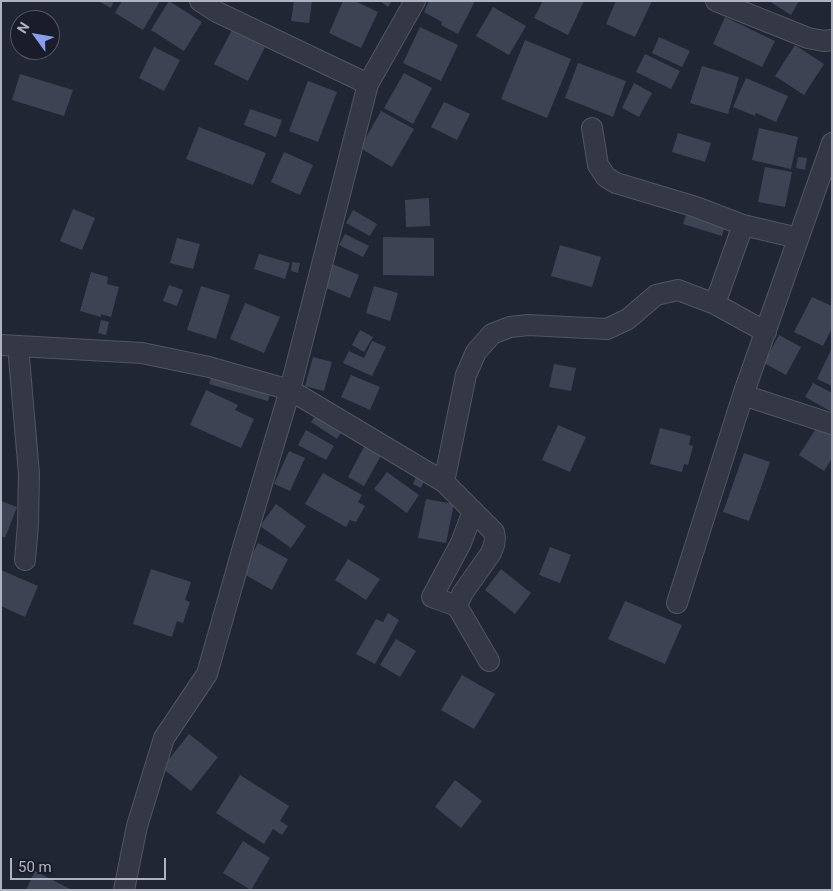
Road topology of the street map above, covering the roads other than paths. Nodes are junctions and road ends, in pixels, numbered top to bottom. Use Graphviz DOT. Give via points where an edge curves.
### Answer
graph roads {
  1 [pos="200,1"];
  2 [pos="415,1"];
  3 [pos="716,1"];
  4 [pos="832,40"];
  5 [pos="368,84"];
  6 [pos="592,128"];
  7 [pos="832,143"];
  8 [pos="743,225"];
  9 [pos="798,238"];
  10 [pos="715,304"];
  11 [pos="766,332"];
  12 [pos="10,346"];
  13 [pos="290,390"];
  14 [pos="744,396"];
  15 [pos="832,424"];
  16 [pos="444,482"];
  17 [pos="473,511"];
  18 [pos="24,560"];
  19 [pos="677,603"];
  20 [pos="457,606"];
  21 [pos="488,660"];
  22 [pos="124,890"];
  1 -- 5 [label="street"];
  2 -- 5 [label="street"];
  3 -- 4 [label="street" via="808,38"];
  5 -- 13 [label="street"];
  6 -- 8 [label="street" via="598,165 606,177 628,188 696,207"];
  7 -- 9 [label="street"];
  8 -- 9 [label="street"];
  8 -- 10 [label="street"];
  9 -- 11 [label="street"];
  10 -- 11 [label="street"];
  10 -- 16 [label="street" via="678,290 656,295 628,319 607,329 528,324 492,334 476,352 466,375"];
  11 -- 14 [label="street"];
  12 -- 13 [label="street" via="142,353 209,367"];
  12 -- 18 [label="street" via="29,474"];
  13 -- 16 [label="street"];
  13 -- 22 [label="street" via="207,674 164,738 137,826"];
  14 -- 15 [label="street"];
  14 -- 19 [label="street"];
  16 -- 17 [label="street"];
  17 -- 20 [label="street" via="496,538 491,553"];
  17 -- 20 [label="street" via="461,543 432,597"];
  20 -- 21 [label="street"];
}
